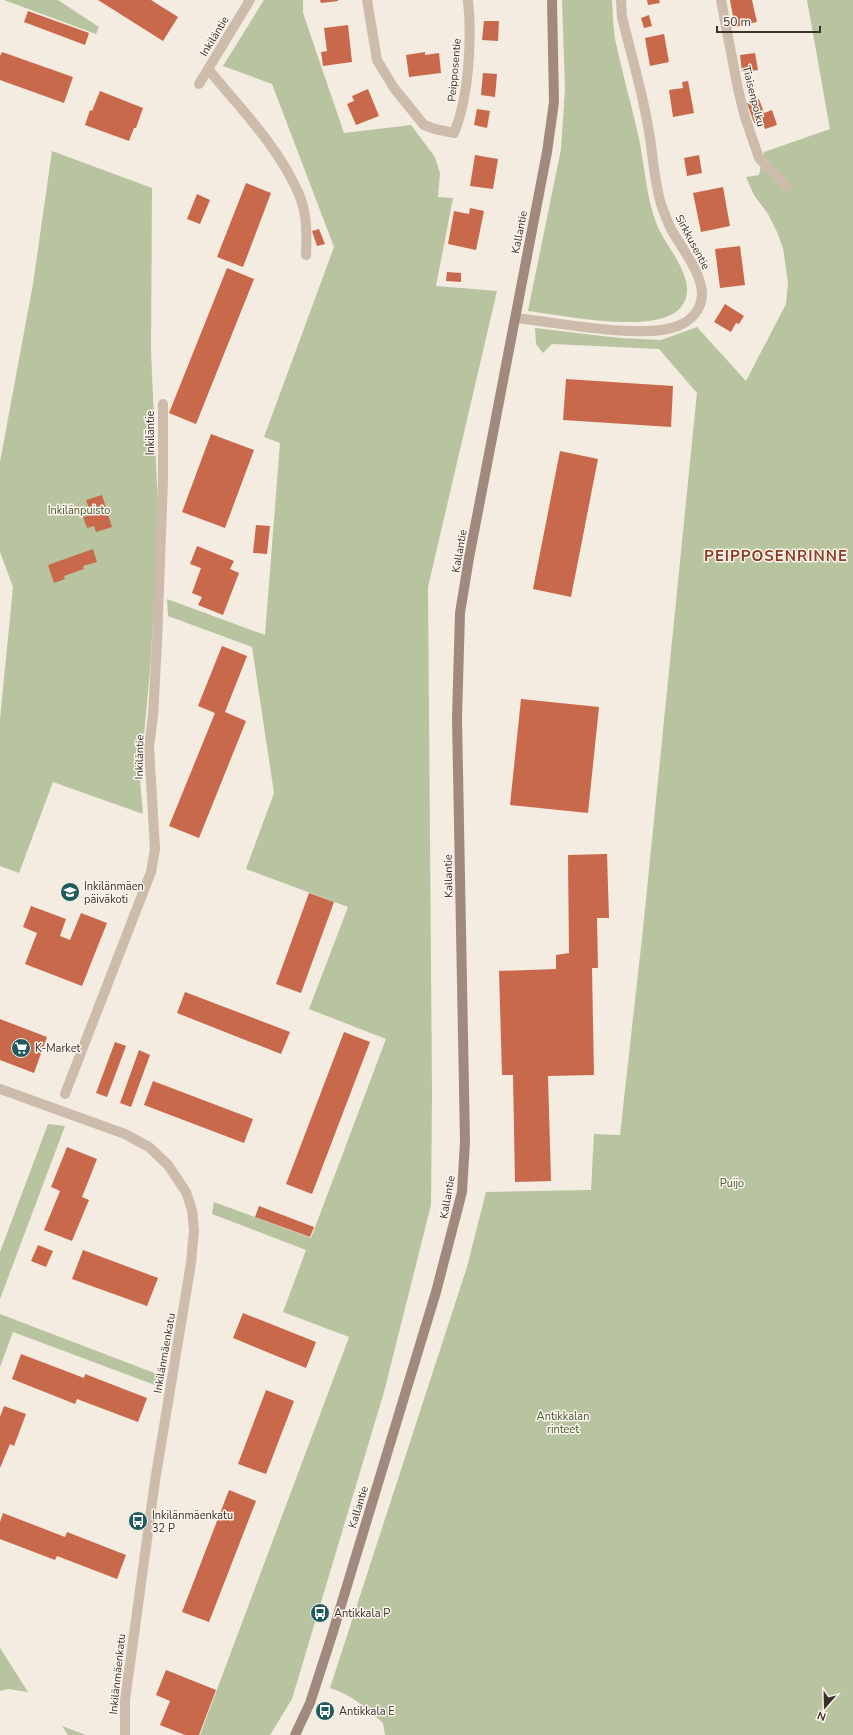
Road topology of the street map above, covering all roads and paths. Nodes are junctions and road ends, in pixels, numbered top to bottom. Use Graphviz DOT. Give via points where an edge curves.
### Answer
graph roads {
  1 [pos="250,0"];
  2 [pos="367,0"];
  3 [pos="468,0"];
  4 [pos="552,0"];
  5 [pos="621,0"];
  6 [pos="721,0"];
  7 [pos="208,69"];
  8 [pos="199,84"];
  9 [pos="786,186"];
  10 [pos="306,255"];
  11 [pos="515,318"];
  12 [pos="162,404"];
  13 [pos="0,1089"];
  14 [pos="65,1094"];
  15 [pos="125,1735"];
  16 [pos="295,1735"];
  1 -- 7 [label="street, Inkiläntie"];
  2 -- 3 [label="street, Peipposentie" via="377,60 394,88 424,125 454,133 464,104 471,22"];
  4 -- 11 [label="main road, Kallantie" via="554,102"];
  5 -- 11 [label="street, Sirkkusentie" via="622,17 649,130 661,203 670,227 692,263 700,282 700,303 696,314 687,321 678,326 654,330 622,330"];
  6 -- 9 [label="street, Tiaisenpolku" via="738,89 759,158"];
  7 -- 8 [label="street, Inkiläntie"];
  7 -- 10 [label="street" via="273,150 299,192 305,214"];
  11 -- 16 [label="main road, Kallantie" via="460,613 457,718 465,1142 462,1192 436,1292 332,1635 310,1703"];
  12 -- 14 [label="street, Inkiläntie" via="160,556 153,716 149,747 155,849 152,872"];
  13 -- 15 [label="street, Inkilänmäenkatu" via="125,1134 149,1147 168,1165 186,1192 192,1210 194,1230 191,1263 152,1504 125,1700"];
}
